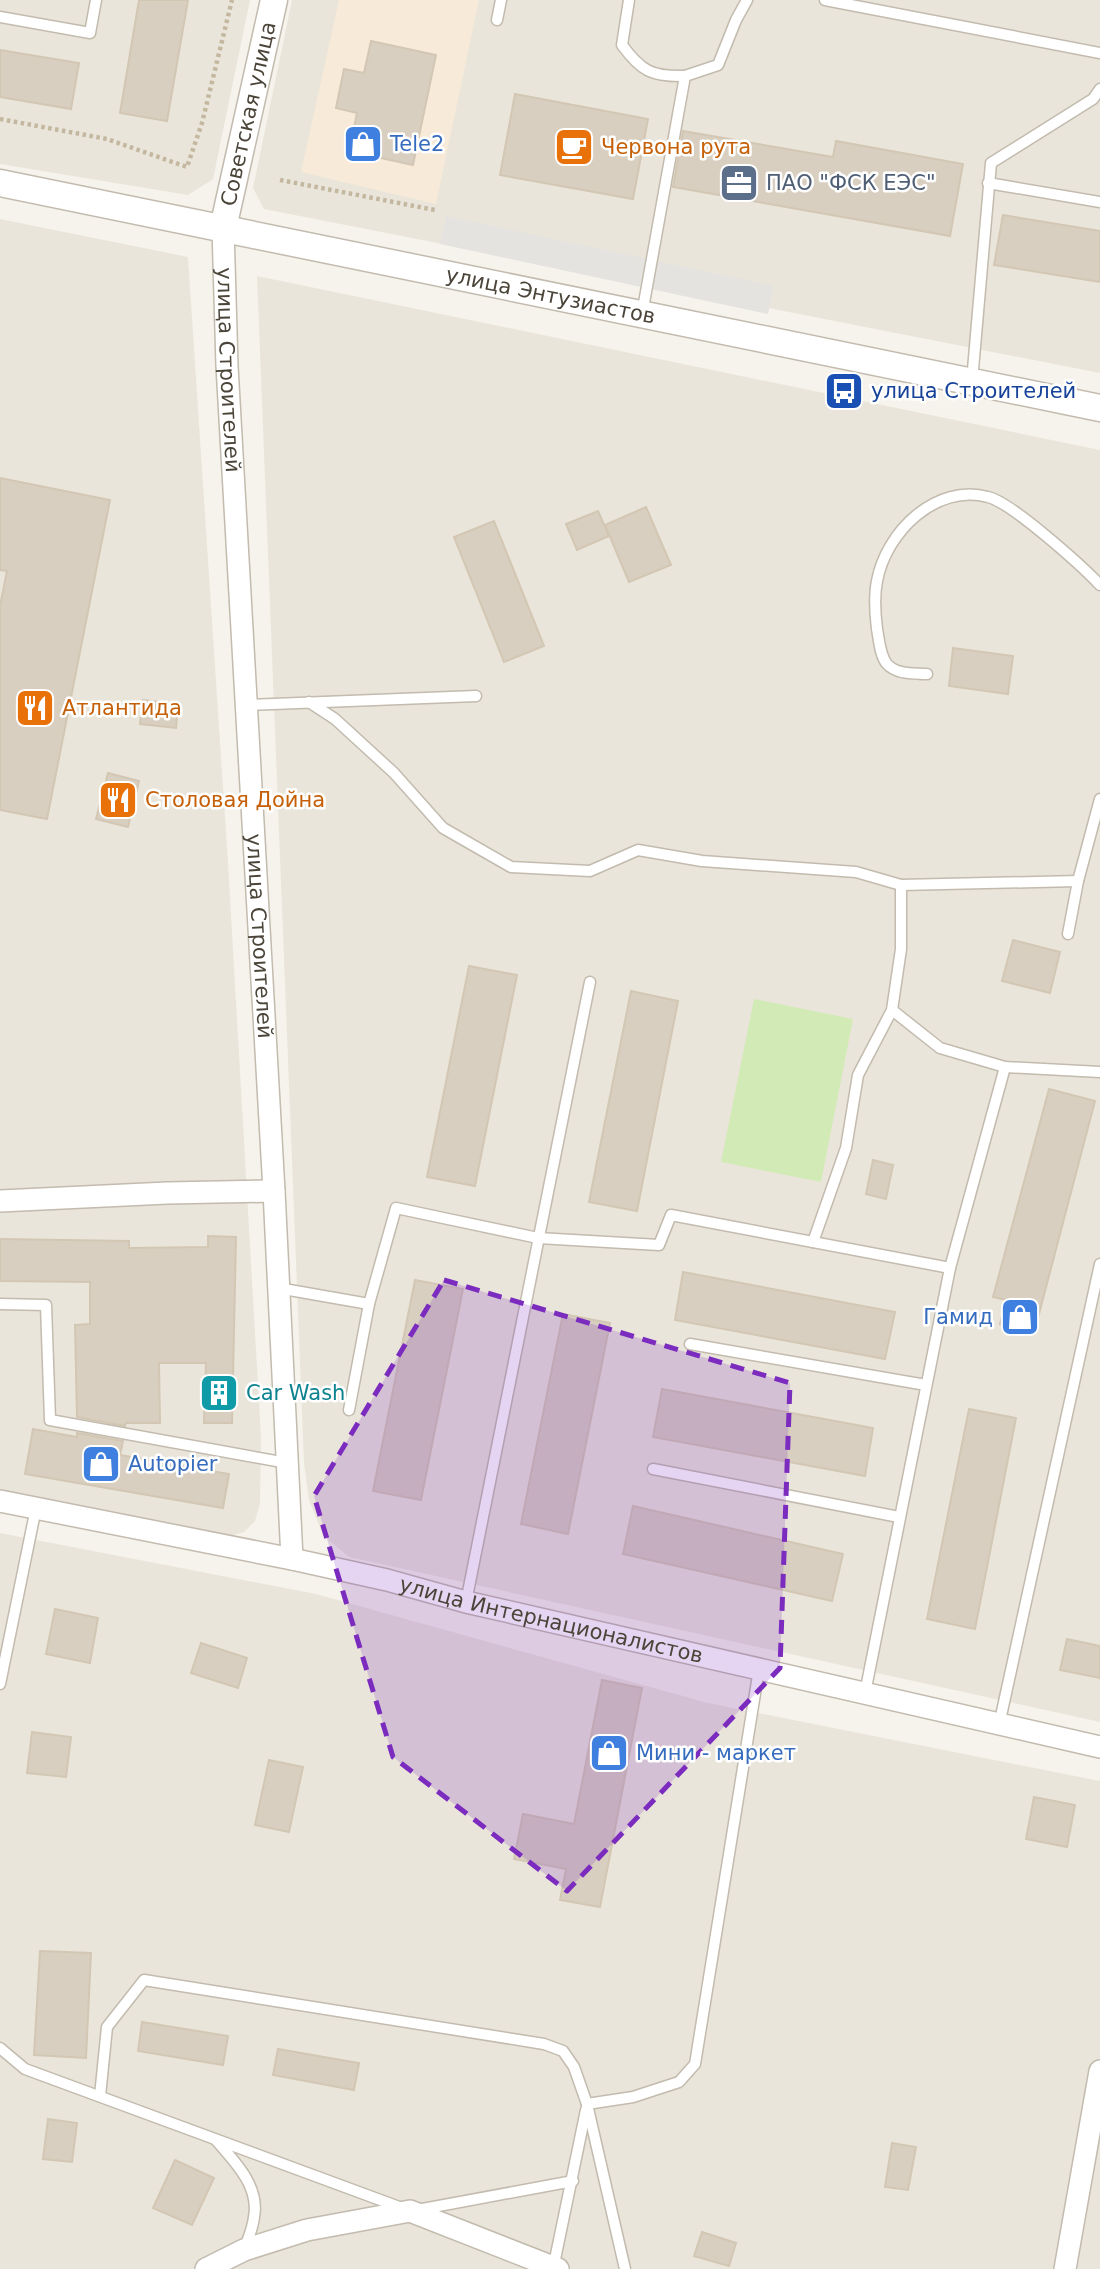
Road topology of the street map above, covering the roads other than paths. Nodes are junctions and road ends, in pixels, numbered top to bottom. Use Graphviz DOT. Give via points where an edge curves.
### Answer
graph roads {
  1 [pos="96,0"];
  2 [pos="274,0"];
  3 [pos="501,0"];
  4 [pos="629,0"];
  5 [pos="747,0"];
  6 [pos="825,0"];
  7 [pos="0,17"];
  8 [pos="497,20"];
  9 [pos="1100,53"];
  10 [pos="685,76"];
  11 [pos="1100,89"];
  12 [pos="0,183"];
  13 [pos="988,183"];
  14 [pos="1100,202"];
  15 [pos="223,228"];
  16 [pos="642,314"];
  17 [pos="972,380"];
  18 [pos="1100,408"];
  19 [pos="1100,586"];
  20 [pos="927,674"];
  21 [pos="476,696"];
  22 [pos="309,702"];
  23 [pos="245,705"];
  24 [pos="1100,799"];
  25 [pos="1078,881"];
  26 [pos="901,885"];
  27 [pos="1068,933"];
  28 [pos="590,982"];
  29 [pos="892,1010"];
  30 [pos="1006,1067"];
  31 [pos="1100,1072"];
  32 [pos="274,1192"];
  33 [pos="0,1201"];
  34 [pos="538,1238"];
  35 [pos="813,1242"];
  36 [pos="1100,1264"];
  37 [pos="950,1268"];
  38 [pos="278,1288"];
  39 [pos="0,1304"];
  40 [pos="369,1304"];
  41 [pos="690,1344"];
  42 [pos="926,1385"];
  43 [pos="349,1410"];
  44 [pos="287,1463"];
  45 [pos="653,1469"];
  46 [pos="0,1501"];
  47 [pos="36,1508"];
  48 [pos="899,1517"];
  49 [pos="292,1559"];
  50 [pos="466,1602"];
  51 [pos="759,1669"];
  52 [pos="0,1685"];
  53 [pos="865,1693"];
  54 [pos="999,1725"];
  55 [pos="1100,1747"];
  56 [pos="0,2048"];
  57 [pos="1100,2071"];
  58 [pos="100,2096"];
  59 [pos="587,2104"];
  60 [pos="214,2138"];
  61 [pos="573,2181"];
  62 [pos="410,2211"];
  63 [pos="244,2250"];
  64 [pos="555,2268"];
  65 [pos="206,2269"];
  66 [pos="625,2269"];
  67 [pos="1065,2269"];
  1 -- 7 [label="lane" via="90,33"];
  2 -- 15 [label="street, Советская улица"];
  3 -- 8 [label="lane"];
  4 -- 10 [label="lane" via="622,45 636,65 665,76"];
  5 -- 10 [label="lane" via="718,65"];
  6 -- 9 [label="lane"];
  10 -- 16 [label="lane"];
  11 -- 13 [label="lane" via="1093,99 991,163"];
  12 -- 15 [label="street, улица Энтузиастов"];
  13 -- 14 [label="lane"];
  13 -- 17 [label="lane"];
  15 -- 16 [label="street, улица Энтузиастов"];
  15 -- 23 [label="street, улица Строителей"];
  16 -- 17 [label="street, улица Энтузиастов"];
  17 -- 18 [label="street, улица Энтузиастов"];
  19 -- 20 [label="lane" via="1025,519 989,497 955,495 934,503 898,535 877,580 879,643 886,663 898,672"];
  21 -- 22 [label="lane"];
  22 -- 23 [label="lane"];
  22 -- 26 [label="lane" via="335,719 394,773 443,828 511,867 590,871 638,850 702,861 856,872"];
  23 -- 32 [label="street, улица Строителей"];
  24 -- 25 [label="lane"];
  25 -- 26 [label="lane"];
  25 -- 27 [label="lane"];
  26 -- 29 [label="lane" via="901,949"];
  28 -- 34 [label="lane"];
  29 -- 30 [label="lane" via="940,1048"];
  29 -- 35 [label="lane" via="858,1075 846,1148"];
  30 -- 31 [label="lane"];
  30 -- 37 [label="lane"];
  32 -- 33 [label="street"];
  32 -- 38 [label="street, улица Строителей"];
  34 -- 35 [label="lane" via="659,1245 671,1215"];
  34 -- 40 [label="lane" via="396,1208"];
  34 -- 50 [label="lane"];
  35 -- 37 [label="lane"];
  36 -- 54 [label="lane"];
  37 -- 42 [label="lane"];
  38 -- 40 [label="lane"];
  38 -- 44 [label="street, улица Строителей"];
  39 -- 44 [label="lane" via="46,1305 50,1420"];
  40 -- 43 [label="lane"];
  41 -- 42 [label="lane"];
  42 -- 48 [label="lane"];
  44 -- 49 [label="street, улица Строителей"];
  45 -- 48 [label="lane"];
  46 -- 47 [label="street, улица Интернационалистов"];
  47 -- 49 [label="street, улица Интернационалистов"];
  47 -- 52 [label="lane"];
  48 -- 53 [label="lane"];
  49 -- 50 [label="street, улица Интернационалистов"];
  50 -- 51 [label="street, улица Интернационалистов"];
  51 -- 53 [label="street, улица Интернационалистов"];
  51 -- 59 [label="lane" via="695,2064 679,2082 633,2097"];
  53 -- 54 [label="street, улица Интернационалистов"];
  54 -- 55 [label="street, улица Интернационалистов"];
  56 -- 58 [label="lane" via="25,2068"];
  57 -- 67 [label="street"];
  58 -- 59 [label="lane" via="107,2027 144,1980 544,2044 563,2051"];
  58 -- 60 [label="lane"];
  59 -- 61 [label="lane"];
  59 -- 66 [label="lane"];
  60 -- 62 [label="lane"];
  60 -- 63 [label="lane" via="244,2173 254,2198 255,2216"];
  61 -- 62 [label="lane"];
  61 -- 64 [label="lane"];
  62 -- 63 [label="street" via="307,2230"];
  62 -- 64 [label="street"];
  63 -- 65 [label="street"];
}
